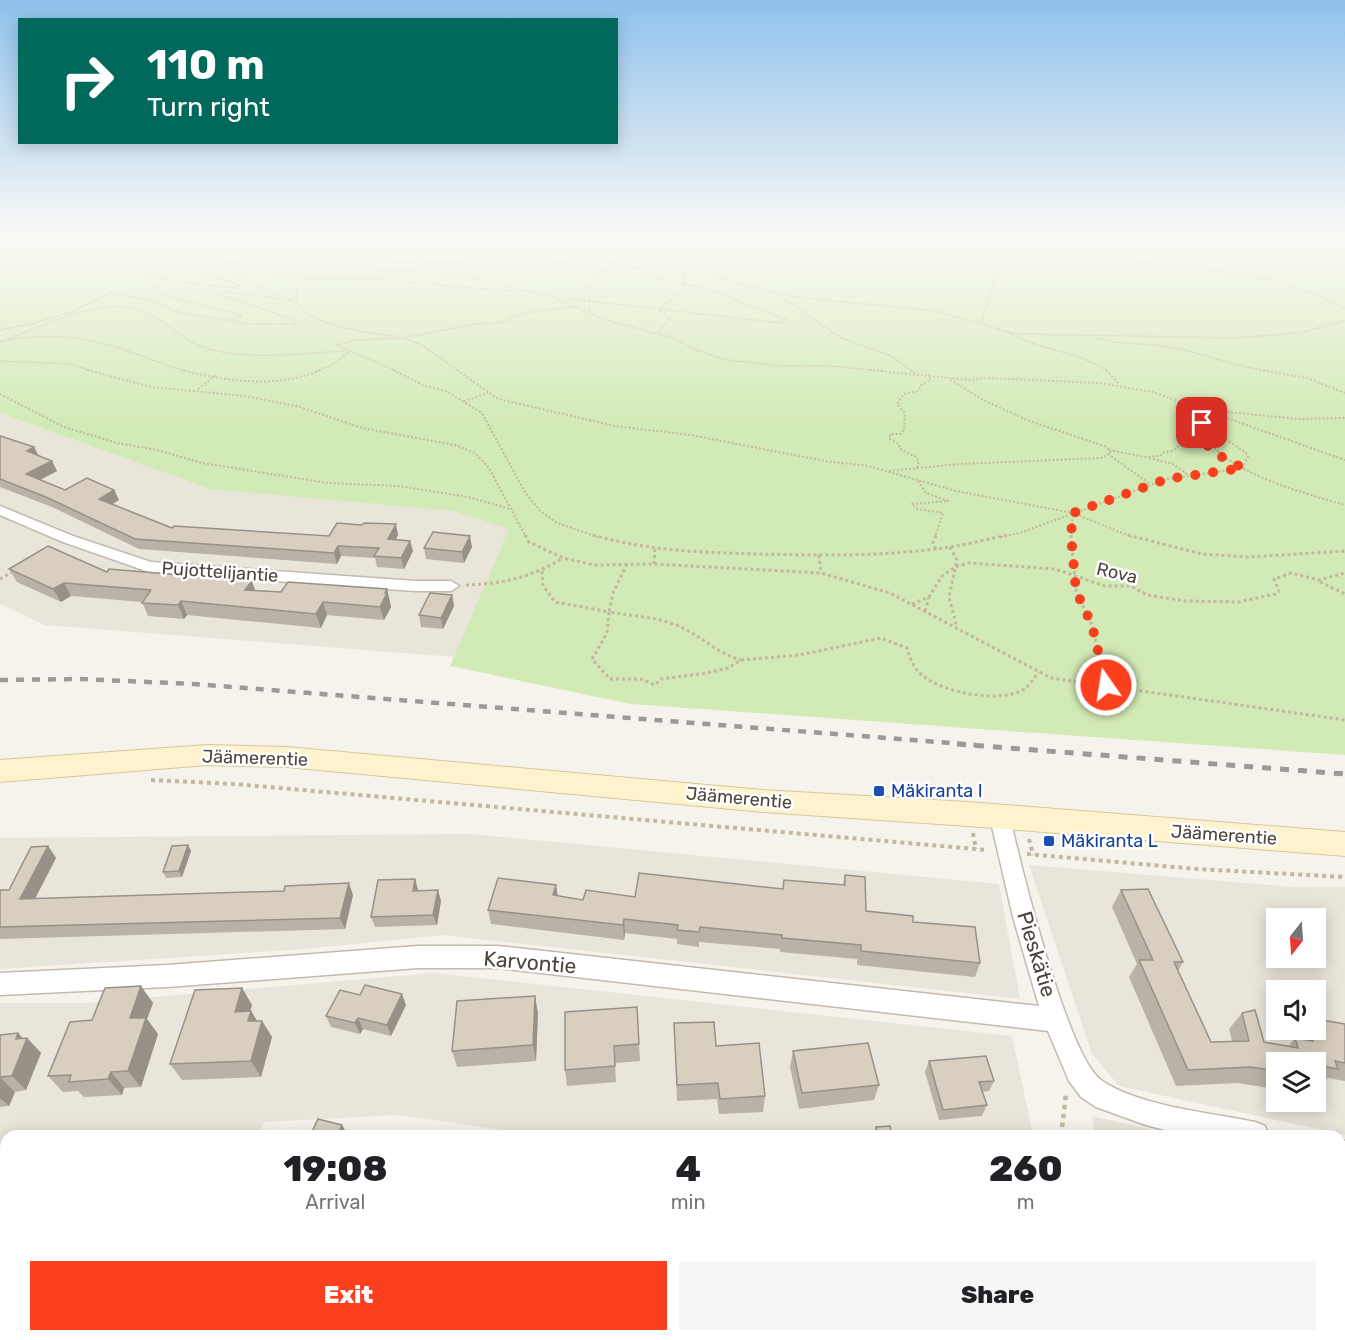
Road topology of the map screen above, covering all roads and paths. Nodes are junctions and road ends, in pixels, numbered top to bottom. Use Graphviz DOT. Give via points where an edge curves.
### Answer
graph roads {
  1 [pos="90,303"];
  2 [pos="157,303"];
  3 [pos="193,303"];
  4 [pos="244,303"];
  5 [pos="299,303"];
  6 [pos="567,303"];
  7 [pos="590,303"];
  8 [pos="610,303"];
  9 [pos="669,303"];
  10 [pos="744,303"];
  11 [pos="788,303"];
  12 [pos="835,303"];
  13 [pos="988,303"];
  14 [pos="578,307"];
  15 [pos="661,309"];
  16 [pos="590,312"];
  17 [pos="219,320"];
  18 [pos="1345,321"];
  19 [pos="35,323"];
  20 [pos="54,323"];
  21 [pos="981,323"];
  22 [pos="0,330"];
  23 [pos="1005,331"];
  24 [pos="365,332"];
  25 [pos="657,334"];
  26 [pos="1090,336"];
  27 [pos="402,338"];
  28 [pos="365,340"];
  29 [pos="0,342"];
  30 [pos="350,351"];
  31 [pos="0,361"];
  32 [pos="915,373"];
  33 [pos="929,374"];
  34 [pos="216,375"];
  35 [pos="944,377"];
  36 [pos="1121,386"];
  37 [pos="197,390"];
  38 [pos="488,393"];
  39 [pos="1345,393"];
  40 [pos="0,394"];
  41 [pos="464,401"];
  42 [pos="1212,412"];
  43 [pos="1345,418"];
  44 [pos="1202,423"];
  45 [pos="1203,440"];
  46 [pos="1108,452"];
  47 [pos="1145,457"];
  48 [pos="1345,460"];
  49 [pos="917,468"];
  50 [pos="1243,468"];
  51 [pos="887,471"];
  52 [pos="1188,475"];
  53 [pos="918,481"];
  54 [pos="1150,484"];
  55 [pos="1345,505"];
  56 [pos="510,509"];
  57 [pos="0,510"];
  58 [pos="1073,513"];
  59 [pos="950,547"];
  60 [pos="655,549"];
  61 [pos="936,549"];
  62 [pos="1345,551"];
  63 [pos="819,555"];
  64 [pos="563,558"];
  65 [pos="627,564"];
  66 [pos="654,564"];
  67 [pos="955,567"];
  68 [pos="20,568"];
  69 [pos="542,571"];
  70 [pos="821,573"];
  71 [pos="1345,573"];
  72 [pos="1075,576"];
  73 [pos="0,579"];
  74 [pos="1318,581"];
  75 [pos="451,586"];
  76 [pos="1345,594"];
  77 [pos="929,597"];
  78 [pos="912,604"];
  79 [pos="926,611"];
  80 [pos="609,612"];
  81 [pos="957,628"];
  82 [pos="741,660"];
  83 [pos="1038,672"];
  84 [pos="1106,685"];
  85 [pos="1345,720"];
  86 [pos="0,756"];
  87 [pos="139,769"];
  88 [pos="0,771"];
  89 [pos="1000,818"];
  90 [pos="1345,844"];
  91 [pos="1006,850"];
  92 [pos="1345,877"];
  93 [pos="0,984"];
  94 [pos="1057,1020"];
  95 [pos="1081,1076"];
  96 [pos="1060,1130"];
  97 [pos="1228,1130"];
  1 -- 19 [label="path"];
  2 -- 17 [label="path" via="178,312"];
  3 -- 17 [label="path" via="242,315"];
  4 -- 17 [label="path" via="297,323"];
  5 -- 24 [label="path" via="307,313 326,322"];
  6 -- 14 [label="path"];
  7 -- 16 [label="path"];
  8 -- 15 [label="path"];
  9 -- 15 [label="path"];
  10 -- 15 [label="path" via="787,320 706,316"];
  11 -- 32 [label="path" via="841,338 889,355"];
  12 -- 21 [label="path" via="935,311"];
  13 -- 21 [label="path"];
  14 -- 16 [label="path"];
  14 -- 27 [label="path" via="535,311 510,317 509,322 475,324"];
  15 -- 25 [label="path" via="670,318"];
  16 -- 25 [label="path" via="629,328"];
  18 -- 26 [label="path" via="1298,333 1236,338"];
  19 -- 20 [label="path"];
  19 -- 22 [label="path"];
  20 -- 29 [label="path"];
  20 -- 30 [label="path" via="89,311 127,307 143,309 198,346 221,351"];
  21 -- 23 [label="path"];
  23 -- 26 [label="path"];
  23 -- 36 [label="path" via="1033,344 1089,360"];
  24 -- 27 [label="path"];
  24 -- 28 [label="path"];
  25 -- 32 [label="path" via="727,360"];
  26 -- 39 [label="path" via="1117,344 1207,355 1239,366 1310,378"];
  27 -- 28 [label="path"];
  27 -- 38 [label="path" via="420,344"];
  28 -- 30 [label="path" via="337,345"];
  29 -- 34 [label="path" via="57,335"];
  30 -- 34 [label="path" via="338,362 306,377 268,380"];
  30 -- 41 [label="path"];
  31 -- 37 [label="path" via="71,364 131,382"];
  32 -- 33 [label="path"];
  33 -- 35 [label="path"];
  33 -- 49 [label="path" via="930,381 922,384 918,392 904,394 897,404 905,413 904,430 901,434 890,434 900,449 916,457"];
  34 -- 37 [label="path"];
  35 -- 36 [label="path"];
  35 -- 46 [label="path" via="983,400 1093,442"];
  36 -- 42 [label="path" via="1165,395"];
  37 -- 56 [label="path" via="300,407 362,428 454,445 475,453 489,468"];
  38 -- 41 [label="path"];
  38 -- 51 [label="path" via="498,399 615,426"];
  40 -- 56 [label="path" via="64,427 202,463 328,483 399,486 468,497"];
  41 -- 60 [label="path" via="482,413 540,512 575,530"];
  42 -- 43 [label="path" via="1300,419"];
  42 -- 44 [label="path"];
  42 -- 48 [label="path"];
  44 -- 45 [label="path" via="1199,429"];
  44 -- 50 [label="path" via="1245,450 1248,456"];
  45 -- 47 [label="path" via="1184,441 1173,451"];
  45 -- 50 [label="path"];
  46 -- 47 [label="path"];
  46 -- 49 [label="path" via="1101,458"];
  46 -- 54 [label="path"];
  47 -- 52 [label="path" via="1173,464"];
  49 -- 51 [label="path"];
  50 -- 52 [label="path"];
  50 -- 55 [label="path"];
  51 -- 53 [label="path"];
  52 -- 54 [label="path"];
  53 -- 58 [label="path"];
  53 -- 61 [label="path" via="926,493 948,501 912,504 917,509 943,513 933,543"];
  54 -- 58 [label="path"];
  56 -- 64 [label="path" via="529,542"];
  57 -- 75 [label="street, Pujottelijantie" via="149,567"];
  58 -- 59 [label="path" via="1023,532"];
  58 -- 62 [label="path" via="1130,536 1202,554 1249,557"];
  58 -- 72 [label="path"];
  59 -- 61 [label="path"];
  59 -- 67 [label="path" via="956,554"];
  60 -- 63 [label="path"];
  60 -- 66 [label="path"];
  61 -- 63 [label="path"];
  63 -- 70 [label="path"];
  64 -- 65 [label="path" via="595,565"];
  64 -- 69 [label="path"];
  65 -- 66 [label="path"];
  65 -- 80 [label="path"];
  66 -- 70 [label="path"];
  67 -- 72 [label="path, Rova" via="969,563 999,564 1055,569"];
  67 -- 77 [label="path" via="942,576"];
  67 -- 81 [label="path" via="949,597"];
  68 -- 73 [label="path"];
  69 -- 75 [label="path" via="486,585"];
  69 -- 80 [label="path" via="543,586 555,602"];
  70 -- 78 [label="path" via="890,593"];
  71 -- 74 [label="path"];
  72 -- 74 [label="path, Rova" via="1105,586 1131,586 1147,595 1185,601 1238,602 1276,594 1280,591 1274,579 1286,573"];
  72 -- 84 [label="path" via="1076,591 1092,625"];
  74 -- 76 [label="path"];
  77 -- 78 [label="path"];
  77 -- 79 [label="path"];
  78 -- 79 [label="path"];
  79 -- 81 [label="path"];
  80 -- 82 [label="path" via="673,623 718,652"];
  80 -- 82 [label="path" via="607,633 592,659 610,679 641,679 655,685 661,679 707,673"];
  81 -- 83 [label="path"];
  82 -- 83 [label="path" via="799,655 881,638 907,648 912,664 924,677 971,694 998,696 1026,688"];
  83 -- 84 [label="path" via="1051,678"];
  84 -- 85 [label="path"];
  86 -- 87 [label="main road, Jäämerentie"];
  87 -- 88 [label="main road, Jäämerentie"];
  87 -- 89 [label="main road, Jäämerentie" via="207,754 287,757 763,801"];
  87 -- 91 [label="path" via="234,784"];
  89 -- 90 [label="main road, Jäämerentie"];
  89 -- 91 [label="street, Pieskätie"];
  91 -- 92 [label="path" via="1197,869"];
  91 -- 94 [label="street, Pieskätie"];
  93 -- 94 [label="street, Karvontie" via="418,957 498,957"];
  94 -- 95 [label="street, Pieskätie"];
  95 -- 96 [label="path" via="1068,1085"];
  95 -- 97 [label="street" via="1108,1099 1131,1108"];
}
